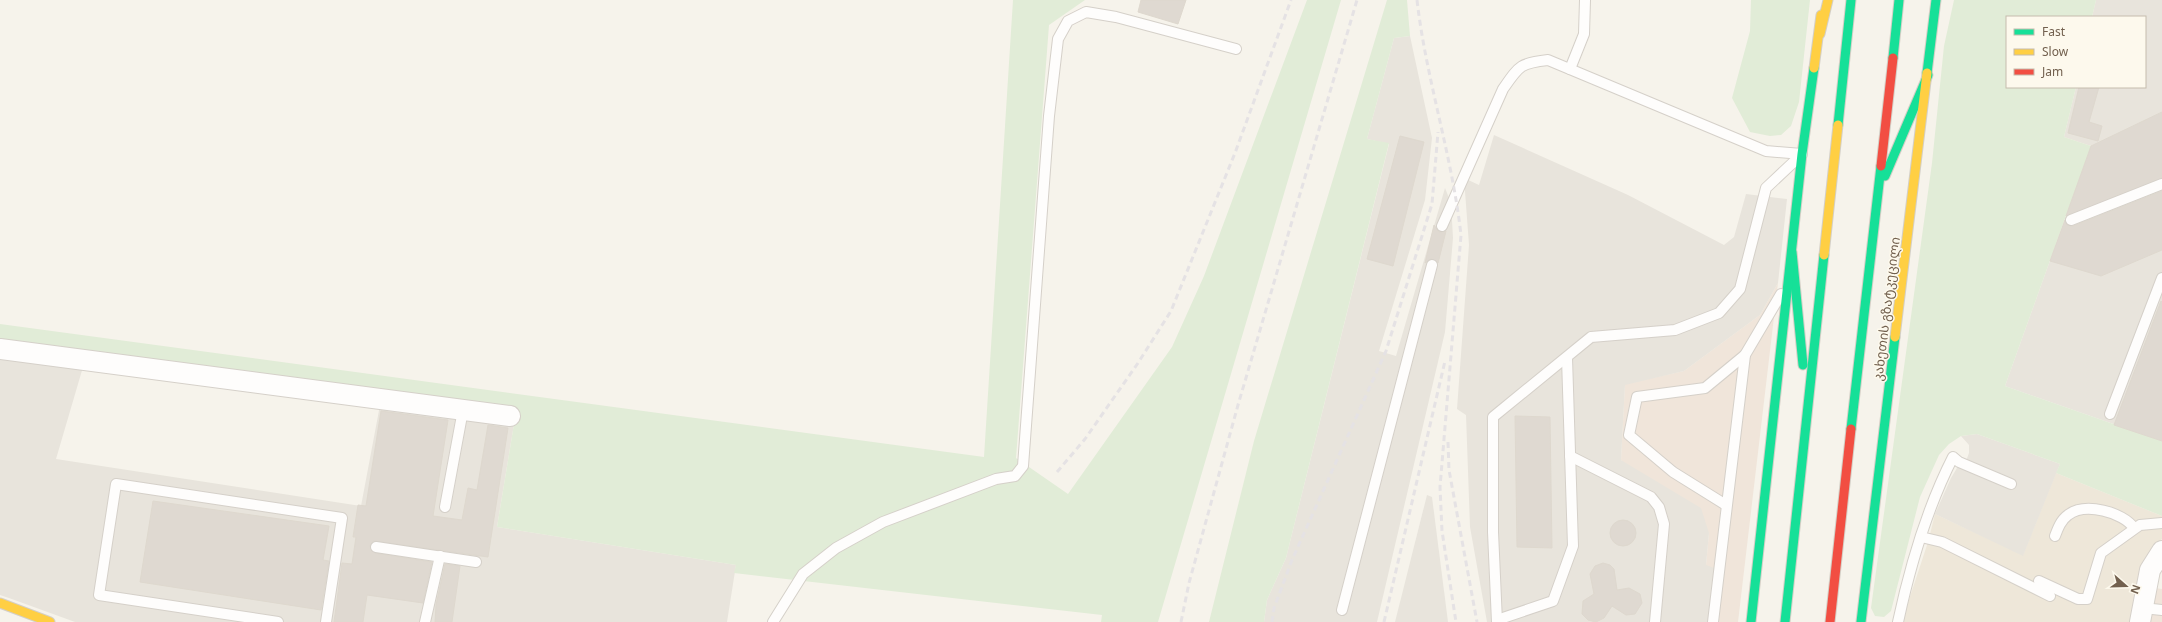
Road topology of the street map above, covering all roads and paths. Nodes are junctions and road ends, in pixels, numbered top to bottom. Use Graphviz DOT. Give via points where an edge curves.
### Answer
graph roads {
  1 [pos="1585,0"];
  2 [pos="1822,0"];
  3 [pos="1828,0"];
  4 [pos="1851,0"];
  5 [pos="1899,0"];
  6 [pos="1937,0"];
  7 [pos="1820,34"];
  8 [pos="1236,49"];
  9 [pos="1570,69"];
  10 [pos="1928,74"];
  11 [pos="1802,154"];
  12 [pos="2162,184"];
  13 [pos="1876,195"];
  14 [pos="2071,220"];
  15 [pos="1442,226"];
  16 [pos="1792,252"];
  17 [pos="1432,265"];
  18 [pos="2162,278"];
  19 [pos="1788,282"];
  20 [pos="0,349"];
  21 [pos="1745,355"];
  22 [pos="1567,358"];
  23 [pos="463,410"];
  24 [pos="1807,414"];
  25 [pos="2110,414"];
  26 [pos="510,416"];
  27 [pos="1570,456"];
  28 [pos="2011,484"];
  29 [pos="1726,505"];
  30 [pos="445,507"];
  31 [pos="2162,523"];
  32 [pos="2134,528"];
  33 [pos="2055,536"];
  34 [pos="1922,537"];
  35 [pos="376,546"];
  36 [pos="2162,551"];
  37 [pos="440,556"];
  38 [pos="476,562"];
  39 [pos="2162,567"];
  40 [pos="2039,580"];
  41 [pos="2147,587"];
  42 [pos="2050,596"];
  43 [pos="0,604"];
  44 [pos="1342,610"];
  45 [pos="2148,613"];
  46 [pos="1497,621"];
  47 [pos="50,622"];
  48 [pos="278,622"];
  49 [pos="326,622"];
  50 [pos="425,622"];
  51 [pos="773,622"];
  52 [pos="1655,622"];
  53 [pos="1713,622"];
  54 [pos="1751,622"];
  55 [pos="1785,622"];
  56 [pos="1830,622"];
  57 [pos="1861,622"];
  58 [pos="1898,622"];
  1 -- 9 [label="lane" via="1584,34"];
  2 -- 7 [label="main road"];
  3 -- 7 [label="main road"];
  4 -- 24 [label="main road"];
  5 -- 13 [label="main road, კახეთის გზატკეცილი"];
  6 -- 10 [label="main road, კახეთის გზატკეცილი"];
  7 -- 11 [label="main road"];
  8 -- 51 [label="lane" via="1116,17 1086,12 1068,21 1058,39 1049,116 1023,466 1014,476 996,479 883,522 836,548 804,574"];
  9 -- 11 [label="lane" via="1766,151"];
  9 -- 15 [label="lane" via="1548,60 1528,62 1517,69 1503,88"];
  10 -- 13 [label="main road"];
  10 -- 57 [label="main road, კახეთის გზატკეცილი"];
  11 -- 16 [label="main road"];
  11 -- 22 [label="lane" via="1766,188 1740,289 1718,313 1675,330 1591,337"];
  12 -- 14 [label="lane"];
  13 -- 56 [label="main road, კახეთის გზატკეცილი"];
  16 -- 19 [label="main road"];
  16 -- 24 [label="main road"];
  17 -- 44 [label="lane"];
  18 -- 25 [label="lane"];
  19 -- 21 [label="lane"];
  19 -- 54 [label="main road"];
  20 -- 23 [label="street"];
  21 -- 29 [label="lane"];
  21 -- 29 [label="lane" via="1705,388 1637,397 1629,435 1673,472"];
  22 -- 27 [label="lane"];
  22 -- 46 [label="lane" via="1493,417 1492,532"];
  23 -- 26 [label="street"];
  23 -- 30 [label="lane"];
  24 -- 55 [label="main road"];
  27 -- 46 [label="lane" via="1573,546 1553,601"];
  27 -- 52 [label="lane" via="1651,497 1659,507 1664,524"];
  28 -- 34 [label="lane" via="1959,462 1953,457"];
  29 -- 53 [label="lane"];
  31 -- 32 [label="lane" via="2152,522"];
  32 -- 33 [label="lane" via="2129,520 2122,516 2086,509 2076,510 2060,523"];
  32 -- 40 [label="lane" via="2101,553 2087,599 2078,599"];
  34 -- 42 [label="lane" via="1942,542"];
  34 -- 58 [label="lane"];
  35 -- 37 [label="lane"];
  36 -- 41 [label="street" via="2150,570"];
  37 -- 38 [label="lane"];
  37 -- 50 [label="lane"];
  39 -- 41 [label="lane"];
  41 -- 45 [label="street"];
  43 -- 47 [label="main road"];
  48 -- 49 [label="lane" via="99,595 116,484 342,518"];
}
